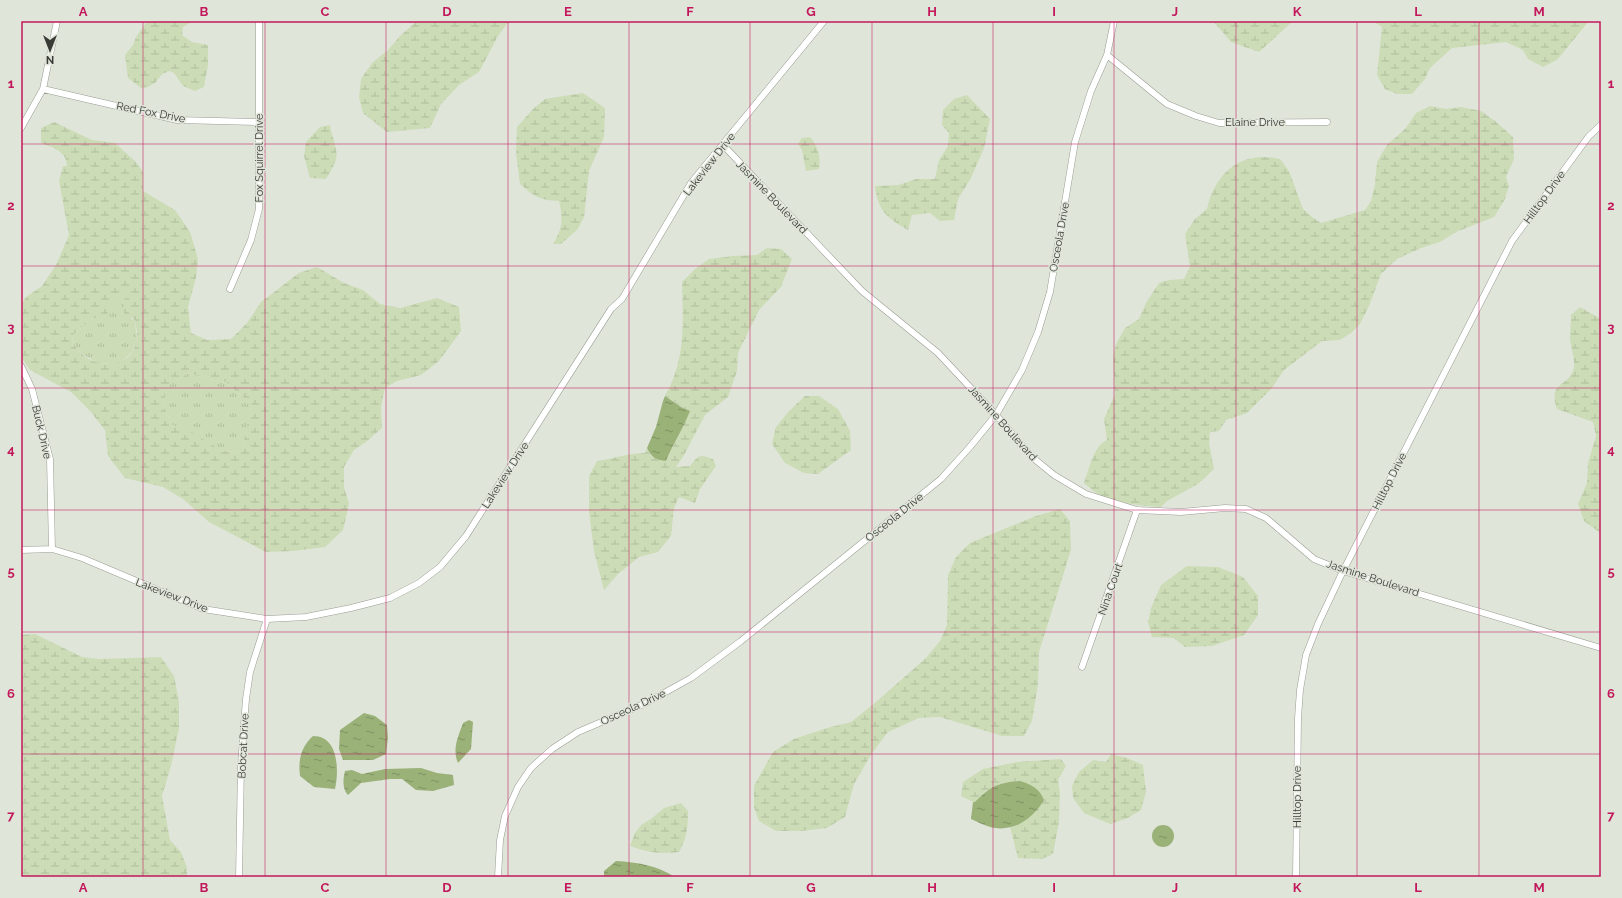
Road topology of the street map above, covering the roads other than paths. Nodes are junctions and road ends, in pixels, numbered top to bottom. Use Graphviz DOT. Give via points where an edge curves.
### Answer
graph roads {
  1 [pos="57,21"];
  2 [pos="259,21"];
  3 [pos="824,21"];
  4 [pos="1114,21"];
  5 [pos="1107,55"];
  6 [pos="43,90"];
  7 [pos="260,122"];
  8 [pos="1327,122"];
  9 [pos="1601,125"];
  10 [pos="21,128"];
  11 [pos="723,145"];
  12 [pos="230,289"];
  13 [pos="21,366"];
  14 [pos="996,415"];
  15 [pos="1137,510"];
  16 [pos="52,549"];
  17 [pos="21,550"];
  18 [pos="1342,571"];
  19 [pos="267,619"];
  20 [pos="1601,648"];
  21 [pos="1082,667"];
  22 [pos="240,877"];
  23 [pos="498,877"];
  24 [pos="1296,877"];
  1 -- 6 [label="street"];
  2 -- 7 [label="street, Fox Squirrel Drive"];
  3 -- 11 [label="street, Lakeview Drive"];
  4 -- 5 [label="street, Osceola Drive"];
  5 -- 8 [label="street, Elaine Drive" via="1167,104 1196,116 1219,122"];
  5 -- 14 [label="street, Osceola Drive" via="1091,91 1075,142 1050,292 1038,332 1022,370"];
  6 -- 7 [label="street, Red Fox Drive" via="177,120"];
  6 -- 10 [label="street"];
  7 -- 12 [label="street, Fox Squirrel Drive" via="259,209 251,240"];
  9 -- 18 [label="street, Hilltop Drive" via="1589,136 1512,242"];
  11 -- 14 [label="street, Jasmine Boulevard" via="862,291 938,353"];
  11 -- 19 [label="street, Lakeview Drive" via="691,183 622,300 611,309 466,536 440,567 419,583 390,598 306,617"];
  13 -- 16 [label="street, Buck Drive" via="32,389 50,460"];
  14 -- 15 [label="street, Jasmine Boulevard" via="1032,457 1054,475 1086,494"];
  14 -- 23 [label="street, Osceola Drive" via="941,479 741,641 691,678 646,703 578,732 552,749 531,768 518,787 506,816 500,840"];
  15 -- 18 [label="street, Jasmine Boulevard" via="1181,512 1246,509 1266,518 1314,559"];
  15 -- 21 [label="street, Nina Court"];
  16 -- 17 [label="street, Lakeview Drive"];
  16 -- 19 [label="street, Lakeview Drive" via="82,558 203,609"];
  18 -- 20 [label="street, Jasmine Boulevard"];
  18 -- 24 [label="street, Hilltop Drive" via="1306,655 1300,690"];
  19 -- 22 [label="street, Bobcat Drive" via="250,672 246,699 241,765"];
}
